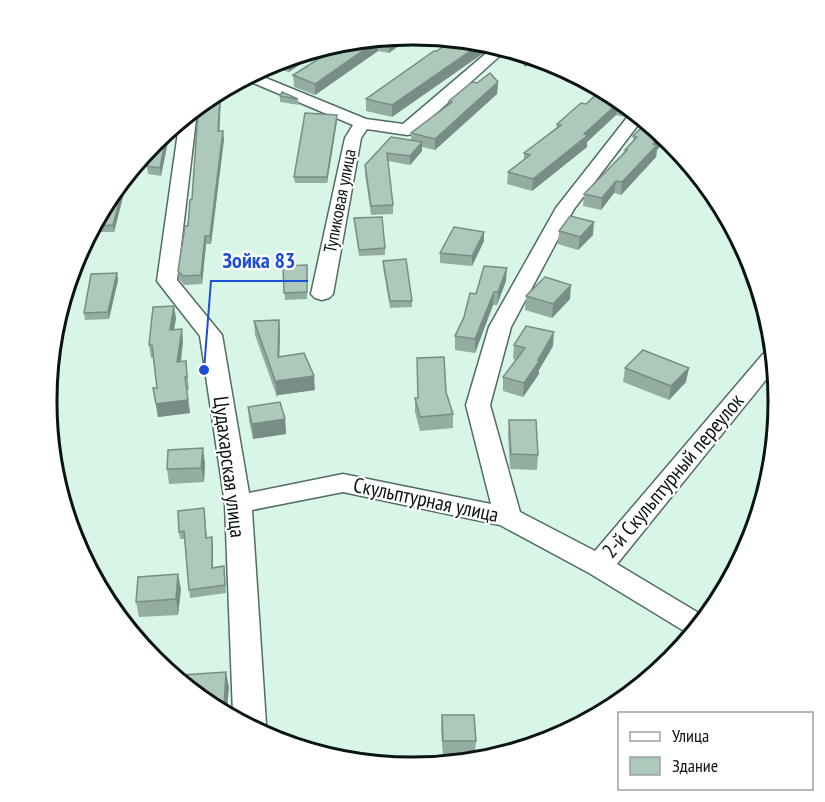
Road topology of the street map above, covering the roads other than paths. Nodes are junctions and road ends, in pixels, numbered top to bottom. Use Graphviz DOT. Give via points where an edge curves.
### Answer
graph roads {
  1 [pos="493,54"];
  2 [pos="298,75"];
  3 [pos="259,80"];
  4 [pos="278,87"];
  5 [pos="632,122"];
  6 [pos="362,123"];
  7 [pos="187,126"];
  8 [pos="322,294"];
  9 [pos="766,365"];
  10 [pos="238,504"];
  11 [pos="508,517"];
  12 [pos="599,566"];
  13 [pos="691,623"];
  14 [pos="250,717"];
  1 -- 6 [label="street" via="407,130"];
  2 -- 4 [label="street"];
  3 -- 4 [label="street, Тупиковая улица"];
  4 -- 6 [label="street, Тупиковая улица"];
  5 -- 11 [label="street" via="565,208 500,327 478,405"];
  6 -- 8 [label="street, Тупиковая улица" via="353,138"];
  7 -- 10 [label="street, Цудахарская улица" via="167,281 211,335"];
  9 -- 12 [label="street, 2-й Скульптурный переулок"];
  10 -- 11 [label="street, Скульптурная улица" via="343,483"];
  10 -- 14 [label="street, Цудахарская улица"];
  11 -- 12 [label="street, Скульптурная улица"];
  12 -- 13 [label="street, Скульптурная улица"];
}
